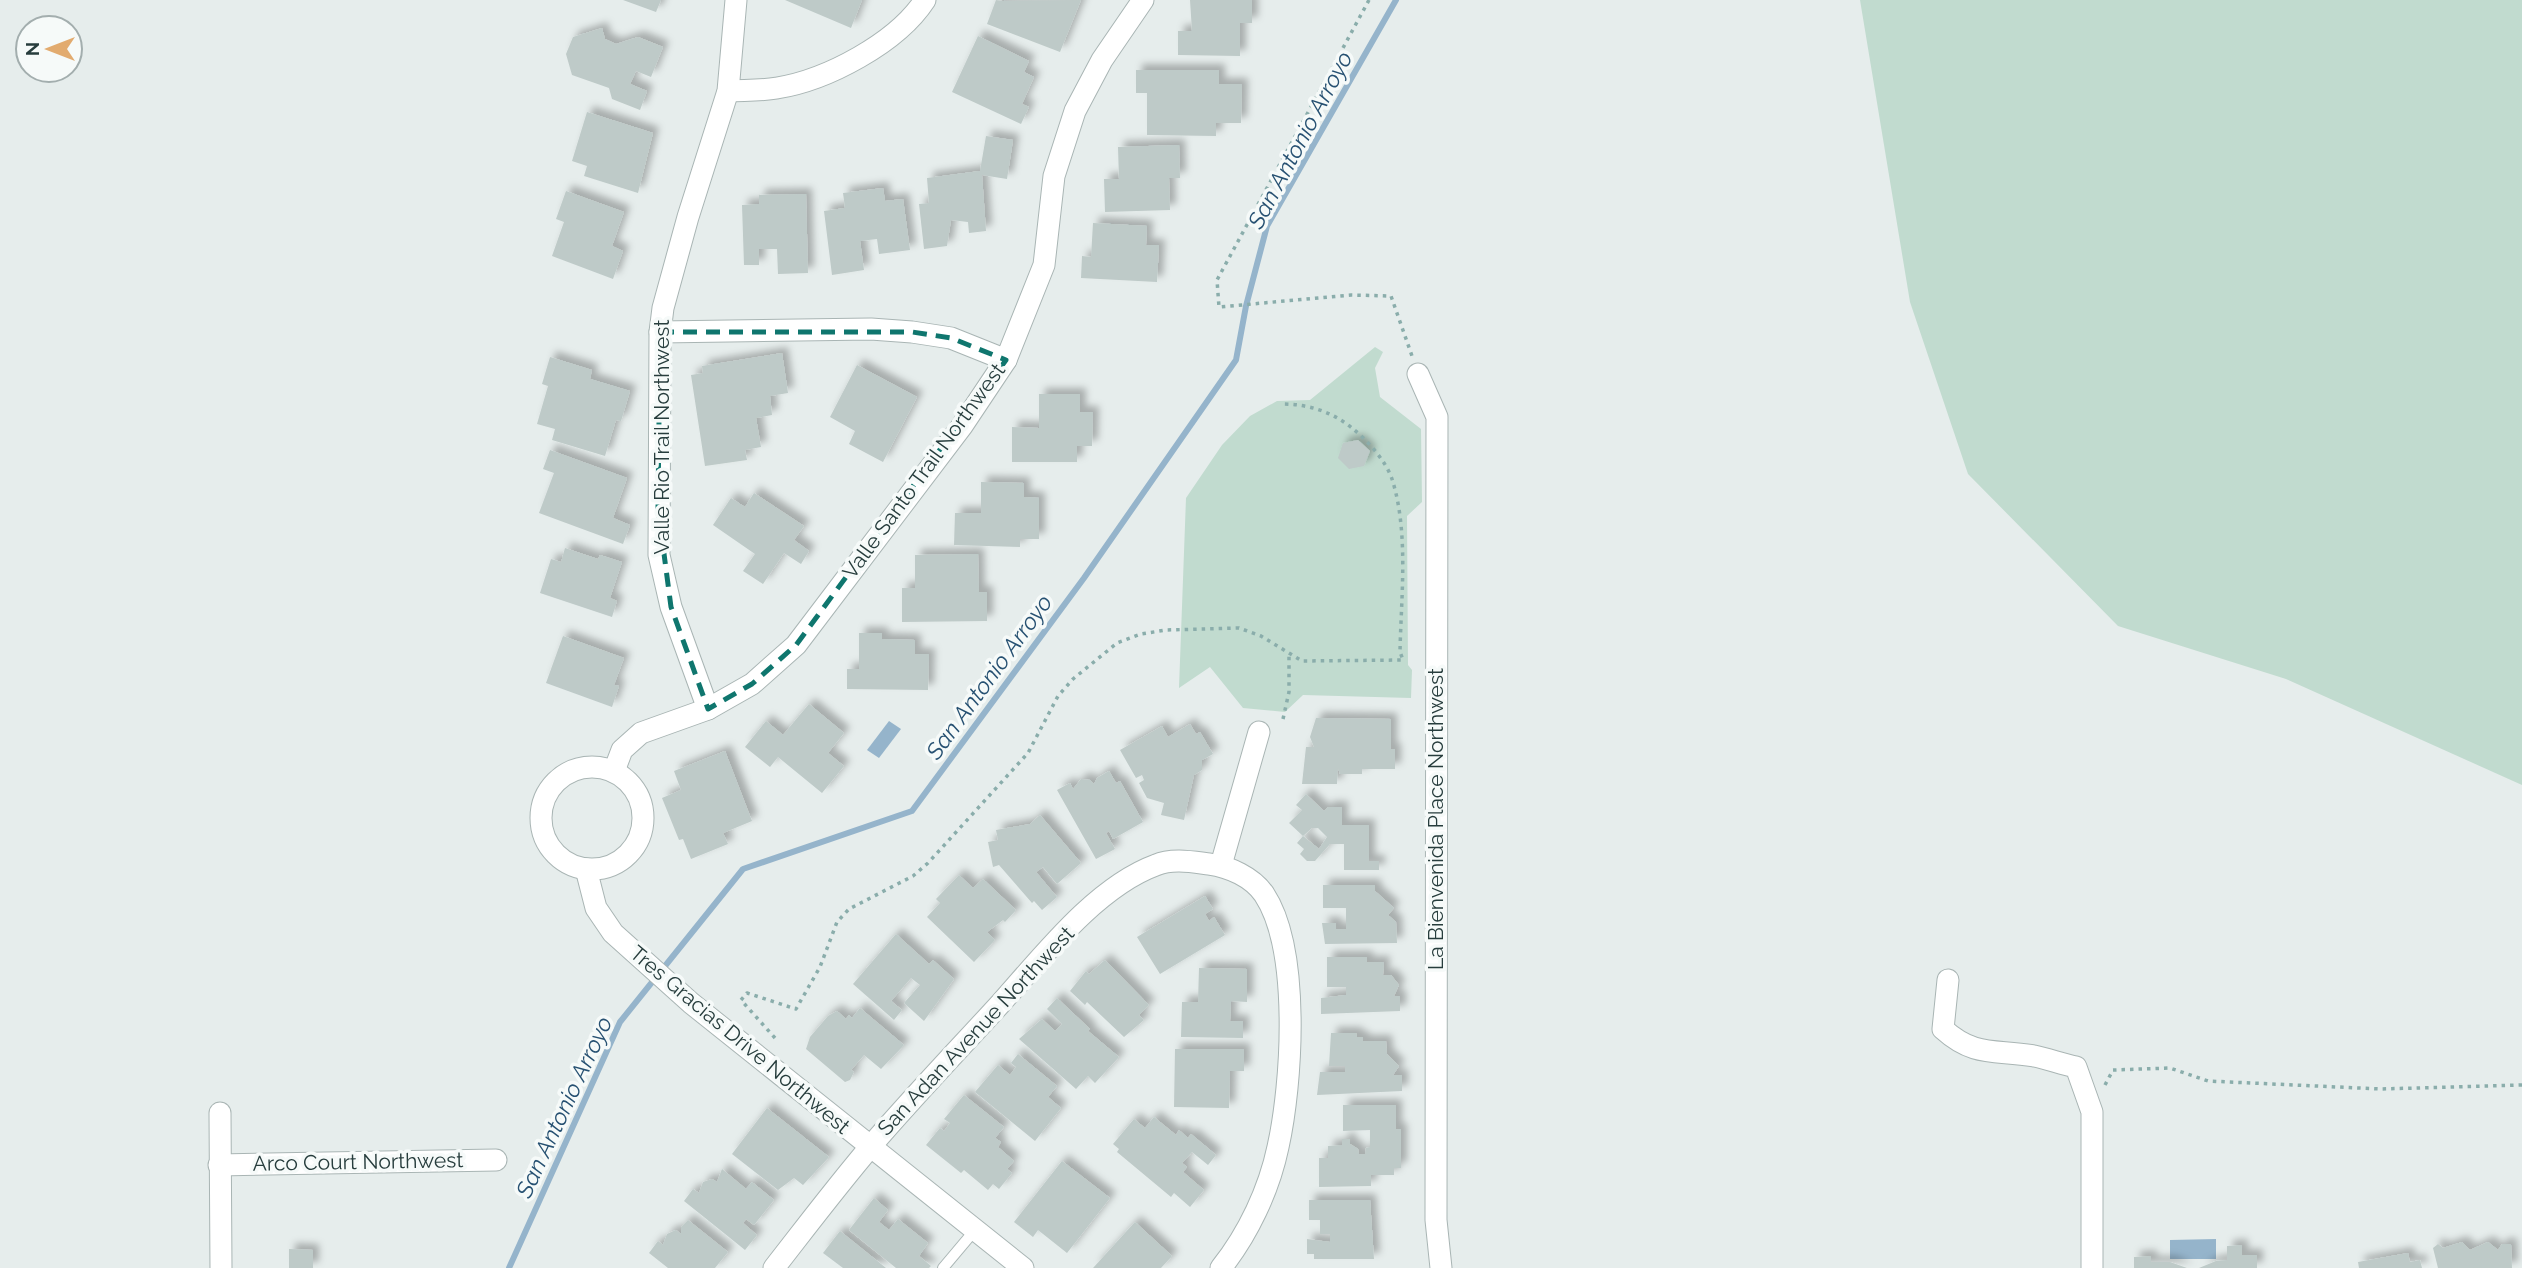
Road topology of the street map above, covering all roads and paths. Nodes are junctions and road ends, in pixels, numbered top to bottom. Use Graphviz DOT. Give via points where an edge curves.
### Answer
graph roads {
  1 [pos="736,0"];
  2 [pos="925,0"];
  3 [pos="1143,0"];
  4 [pos="1369,0"];
  5 [pos="728,91"];
  6 [pos="660,332"];
  7 [pos="1006,360"];
  8 [pos="1419,374"];
  9 [pos="1282,404"];
  10 [pos="1289,654"];
  11 [pos="708,709"];
  12 [pos="1283,719"];
  13 [pos="1259,732"];
  14 [pos="614,771"];
  15 [pos="1221,865"];
  16 [pos="586,869"];
  17 [pos="1948,980"];
  18 [pos="775,1038"];
  19 [pos="2522,1085"];
  20 [pos="2092,1112"];
  21 [pos="220,1113"];
  22 [pos="870,1147"];
  23 [pos="496,1160"];
  24 [pos="219,1165"];
  25 [pos="975,1230"];
  26 [pos="221,1268"];
  27 [pos="774,1268"];
  28 [pos="943,1268"];
  29 [pos="1023,1268"];
  30 [pos="1221,1268"];
  31 [pos="1441,1268"];
  32 [pos="2092,1268"];
  1 -- 5 [label="street, Valle Rio Trail Northwest"];
  2 -- 5 [label="street" via="897,31 834,72 778,88"];
  3 -- 7 [label="street, Valle Santo Trail Northwest" via="1102,60 1075,111 1054,176 1044,264"];
  4 -- 8 [label="path" via="1217,280 1219,307 1351,295 1391,296"];
  5 -- 6 [label="street, Valle Rio Trail Northwest" via="688,217"];
  6 -- 7 [label="street" via="912,332 951,338"];
  6 -- 11 [label="street, Valle Rio Trail Northwest" via="659,555 671,607"];
  7 -- 11 [label="street, Valle Santo Trail Northwest" via="962,426 796,645 752,684"];
  8 -- 31 [label="street, La Bienvenida Place Northwest" via="1437,417 1436,1220"];
  9 -- 10 [label="path" via="1300,404 1336,416 1366,439 1391,477 1401,537 1403,660 1302,661"];
  10 -- 12 [label="path"];
  10 -- 18 [label="path" via="1261,636 1217,627 1141,634 1091,661 1059,696 1028,752 928,863 913,876 849,909 837,922 820,967 796,1009 747,993 741,1000"];
  11 -- 14 [label="street, Valle Santo Trail Northwest" via="640,733 622,750"];
  13 -- 15 [label="street"];
  14 -- 16 [label="street" via="639,796 640,834 620,860"];
  14 -- 16 [label="street" via="597,766 579,768 554,783 544,799 541,821 545,838 569,864"];
  15 -- 22 [label="street, San Adan Avenue Northwest" via="1160,863 1105,897 1066,931"];
  15 -- 30 [label="street" via="1250,878 1264,894 1281,932 1289,978 1287,1087 1278,1149 1256,1211"];
  16 -- 22 [label="street, Tres Gracias Drive Northwest" via="596,908 613,933 691,1003"];
  17 -- 20 [label="street" via="1943,1029 1959,1043 1983,1052 2032,1056 2076,1067"];
  19 -- 20 [label="path" via="2381,1089 2208,1081 2170,1068 2113,1070"];
  20 -- 32 [label="street"];
  21 -- 24 [label="street"];
  22 -- 25 [label="street, Tres Gracias Drive Northwest"];
  22 -- 27 [label="street, San Adan Avenue Northwest"];
  23 -- 24 [label="street, Arco Court Northwest"];
  24 -- 26 [label="street"];
  25 -- 28 [label="lane"];
  25 -- 29 [label="street, Tres Gracias Drive Northwest"];
}
